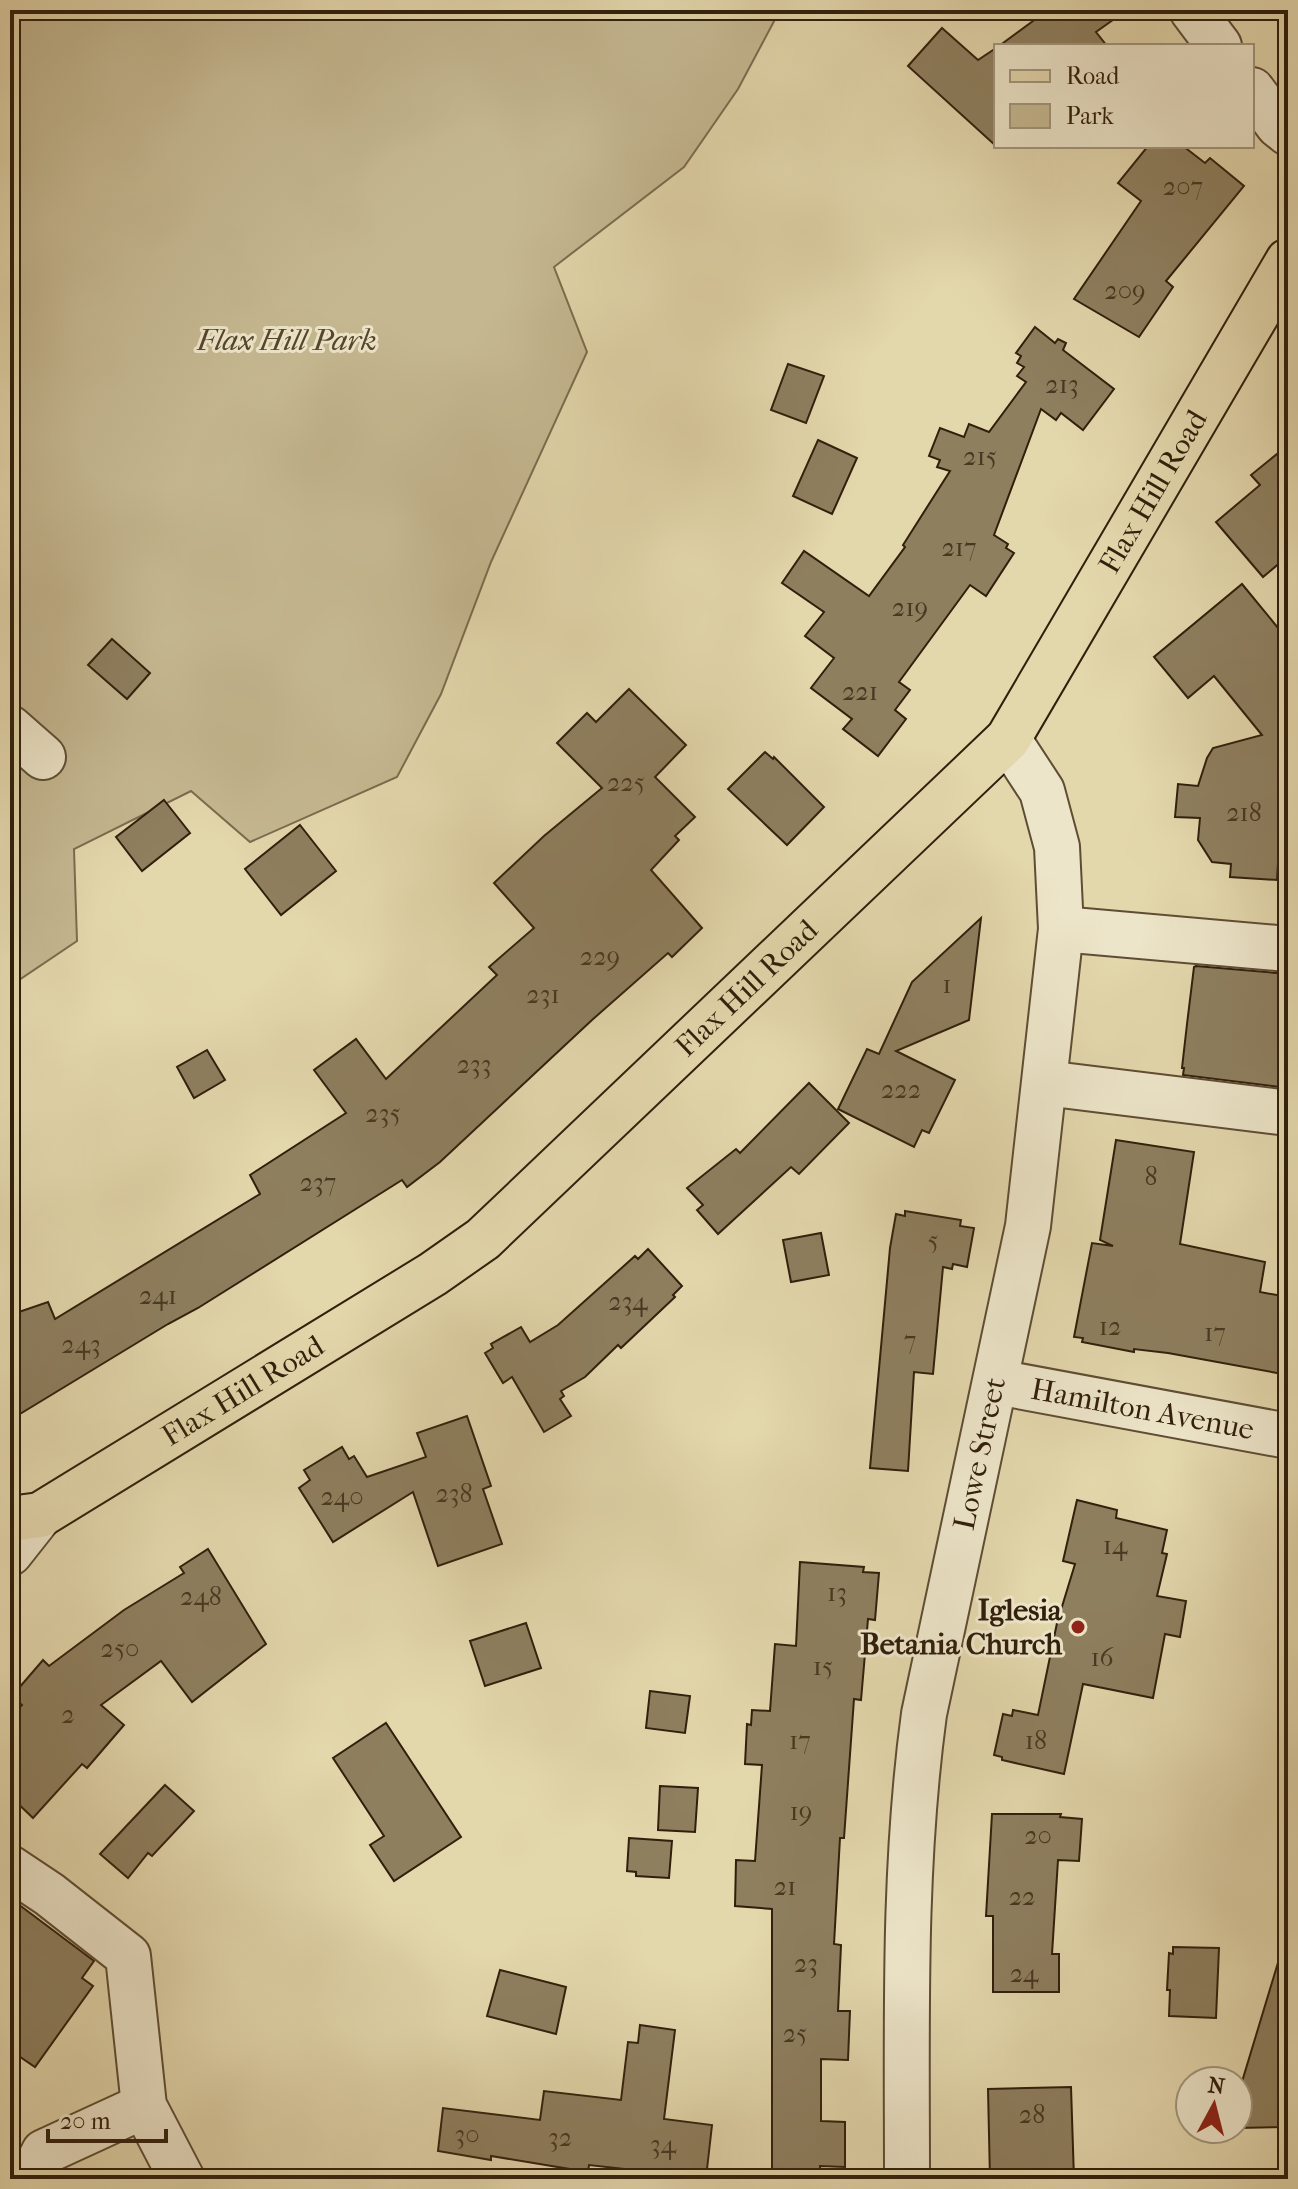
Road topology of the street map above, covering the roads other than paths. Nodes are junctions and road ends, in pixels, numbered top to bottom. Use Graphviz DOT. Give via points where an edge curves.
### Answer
graph roads {
  1 [pos="1192,10"];
  2 [pos="1218,44"];
  3 [pos="1254,93"];
  4 [pos="1288,133"];
  5 [pos="1288,261"];
  6 [pos="10,728"];
  7 [pos="1008,739"];
  8 [pos="43,757"];
  9 [pos="1061,929"];
  10 [pos="1288,949"];
  11 [pos="1045,1083"];
  12 [pos="1288,1113"];
  13 [pos="997,1382"];
  14 [pos="1288,1436"];
  15 [pos="25,1517"];
  16 [pos="10,1553"];
  17 [pos="10,1868"];
  18 [pos="144,2106"];
  19 [pos="30,2179"];
  20 [pos="182,2179"];
  21 [pos="907,2179"];
  1 -- 2 [label="street"];
  3 -- 4 [label="street"];
  5 -- 7 [label="main road, Flax Hill Road"];
  6 -- 8 [label="street"];
  7 -- 9 [label="street, Lowe Street" via="1042,791 1057,847"];
  7 -- 15 [label="main road, Flax Hill Road" via="483,1239"];
  9 -- 10 [label="street"];
  9 -- 11 [label="street, Lowe Street"];
  11 -- 12 [label="street"];
  11 -- 13 [label="street, Lowe Street" via="1028,1226"];
  13 -- 14 [label="street, Hamilton Avenue"];
  13 -- 21 [label="street, Lowe Street" via="924,1714 915,1781 908,1906"];
  15 -- 16 [label="street"];
  17 -- 18 [label="street" via="128,1956"];
  18 -- 19 [label="street" via="44,2152"];
  18 -- 20 [label="street"];
}
